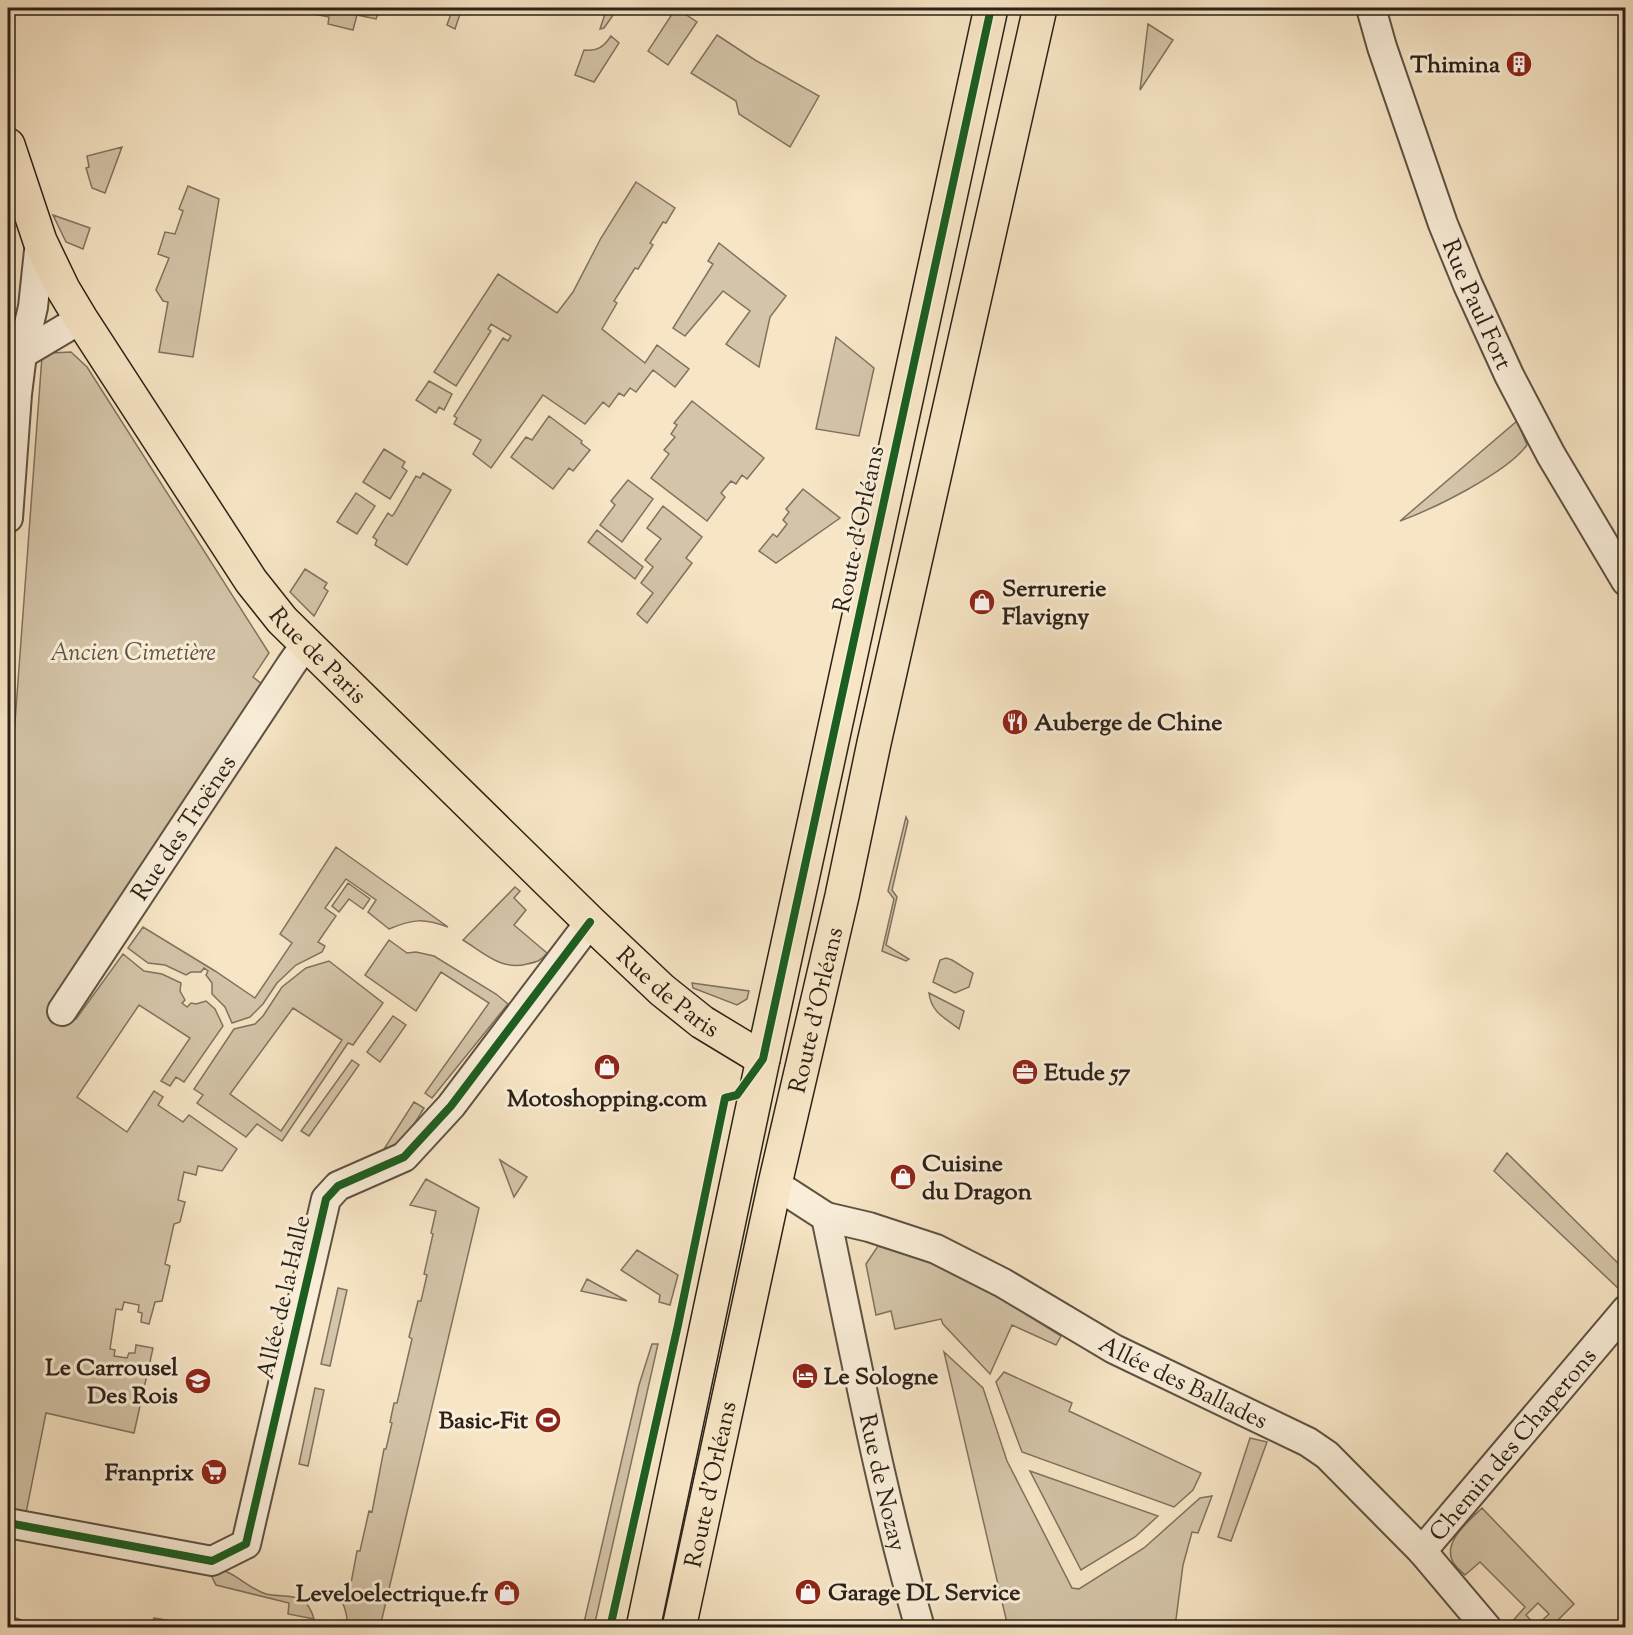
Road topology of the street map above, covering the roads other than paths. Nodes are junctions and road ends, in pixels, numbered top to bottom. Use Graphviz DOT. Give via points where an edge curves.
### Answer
graph roads {
  1 [pos="991,8"];
  2 [pos="1040,8"];
  3 [pos="1371,8"];
  4 [pos="8,145"];
  5 [pos="39,241"];
  6 [pos="81,319"];
  7 [pos="22,354"];
  8 [pos="8,518"];
  9 [pos="1622,568"];
  10 [pos="308,647"];
  11 [pos="590,922"];
  12 [pos="62,1011"];
  13 [pos="763,1059"];
  14 [pos="775,1184"];
  15 [pos="826,1217"];
  16 [pos="1626,1310"];
  17 [pos="8,1523"];
  18 [pos="1422,1551"];
  19 [pos="643,1628"];
  20 [pos="678,1628"];
  21 [pos="920,1628"];
  22 [pos="1487,1628"];
  1 -- 13 [label="main road, Route d'Orléans"];
  2 -- 14 [label="main road, Route d'Orléans"];
  3 -- 9 [label="street, Rue Paul Fort" via="1439,213 1468,285 1551,455"];
  4 -- 5 [label="main road, Rue de Paris"];
  5 -- 6 [label="main road, Rue de Paris"];
  5 -- 7 [label="street" via="33,307"];
  6 -- 7 [label="street"];
  6 -- 10 [label="main road, Rue de Paris" via="251,581"];
  7 -- 8 [label="street"];
  10 -- 11 [label="main road, Rue de Paris"];
  10 -- 12 [label="street, Rue des Troënes" via="291,665"];
  11 -- 13 [label="main road, Rue de Paris" via="702,1022"];
  11 -- 17 [label="street, Allée de la Halle" via="451,1106 404,1157 338,1186 326,1199 246,1544 208,1561"];
  13 -- 19 [label="main road, Route d'Orléans"];
  14 -- 15 [label="street"];
  14 -- 20 [label="main road, Route d'Orléans"];
  15 -- 18 [label="street, Allée des Ballades" via="936,1249 1003,1283 1114,1349 1308,1442 1327,1455"];
  15 -- 21 [label="street, Rue de Nozay" via="877,1456"];
  16 -- 18 [label="street, Chemin des Chaperons"];
  18 -- 22 [label="street, Allée des Ballades"];
}
